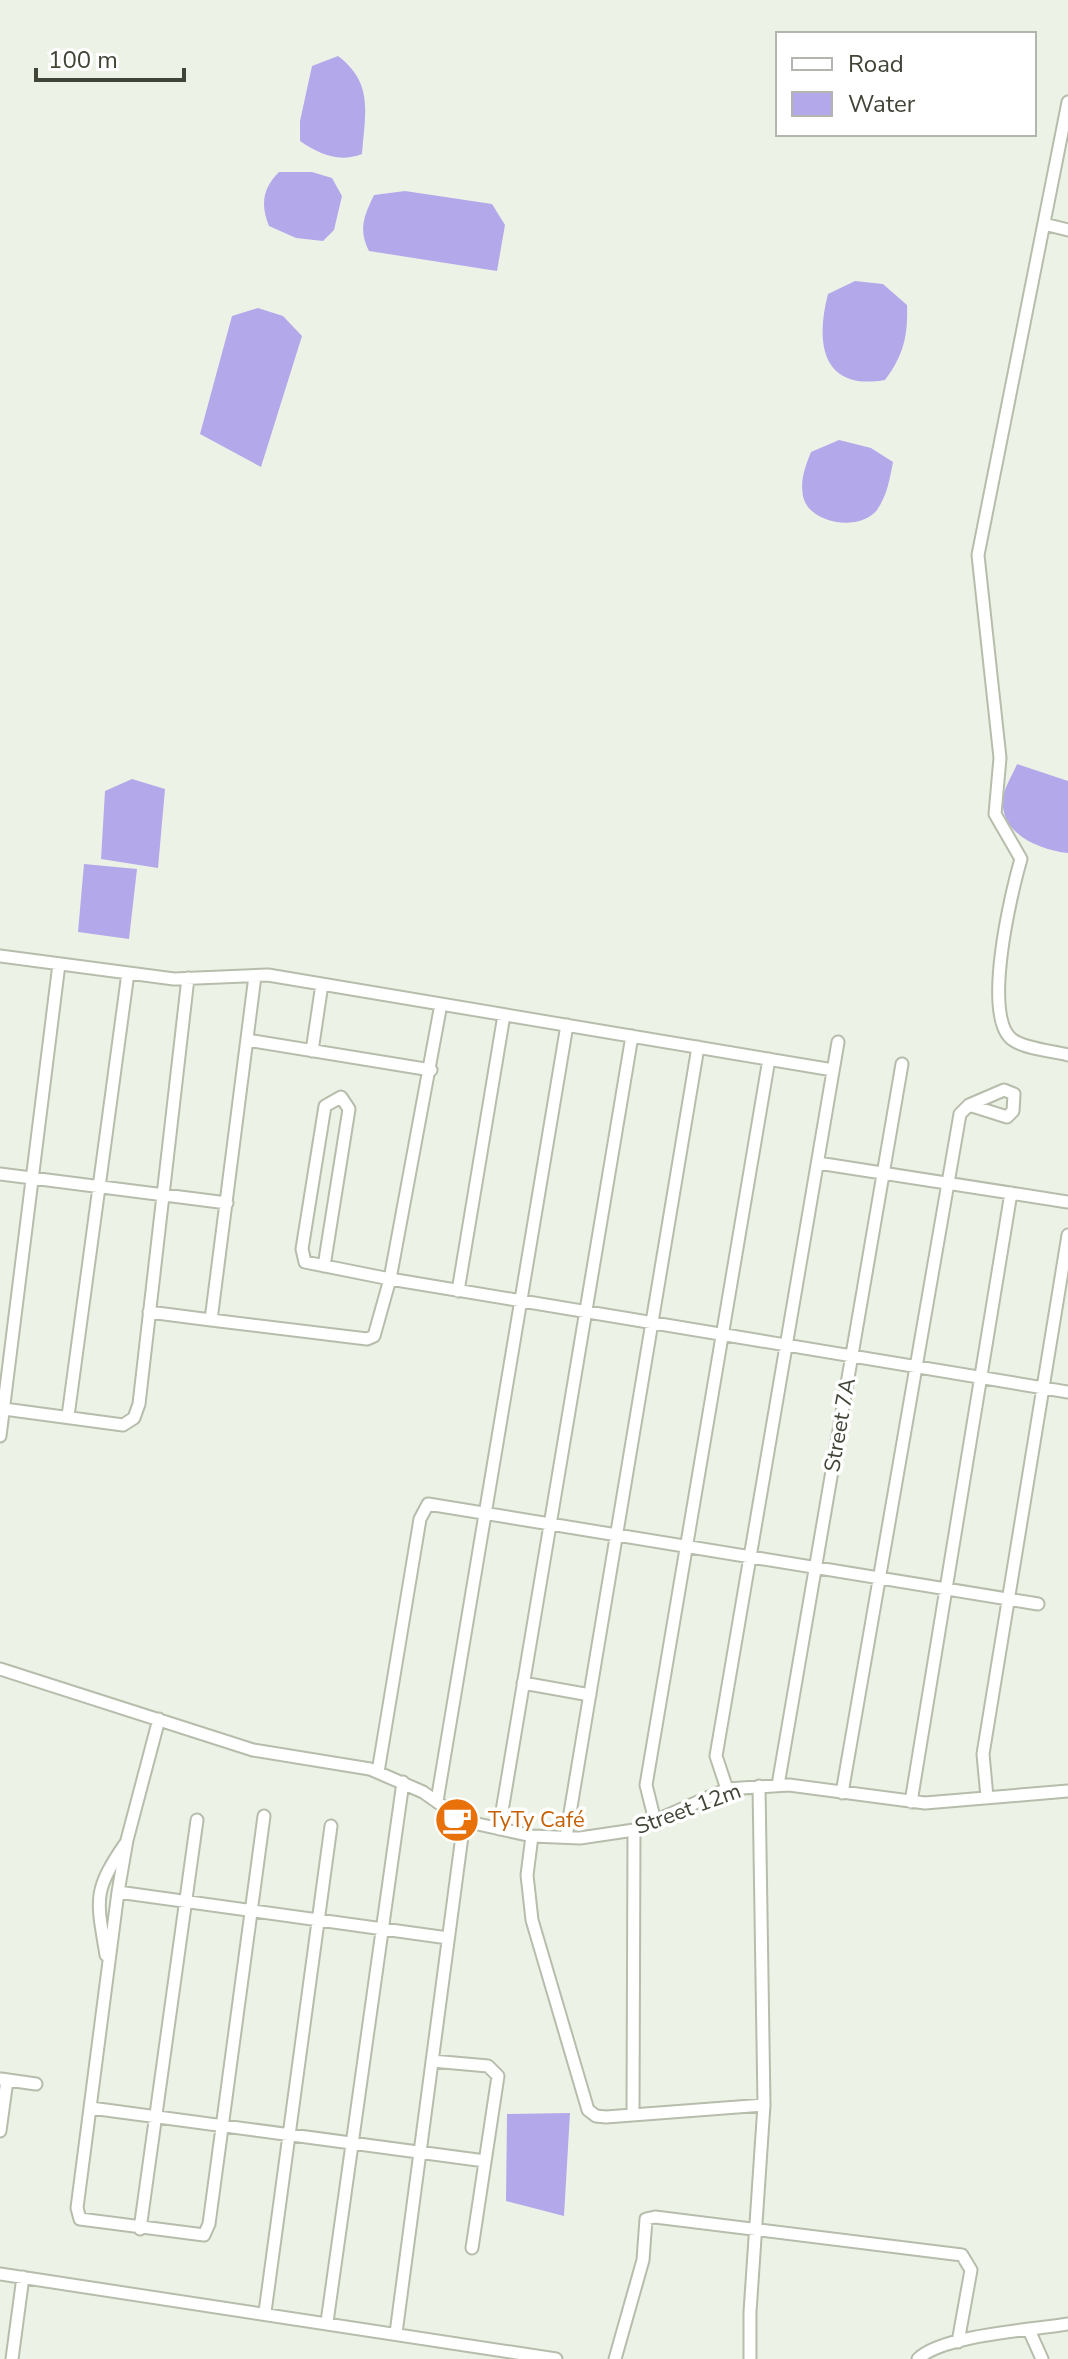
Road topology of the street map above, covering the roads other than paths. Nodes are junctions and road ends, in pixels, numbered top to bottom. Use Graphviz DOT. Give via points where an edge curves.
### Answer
graph roads {
  1 [pos="1068,102"];
  2 [pos="1044,224"];
  3 [pos="1068,230"];
  4 [pos="0,956"];
  5 [pos="59,964"];
  6 [pos="128,973"];
  7 [pos="255,976"];
  8 [pos="188,978"];
  9 [pos="322,984"];
  10 [pos="441,1004"];
  11 [pos="504,1015"];
  12 [pos="567,1025"];
  13 [pos="632,1036"];
  14 [pos="247,1040"];
  15 [pos="838,1042"];
  16 [pos="698,1047"];
  17 [pos="312,1051"];
  18 [pos="1068,1055"];
  19 [pos="769,1059"];
  20 [pos="902,1064"];
  21 [pos="431,1070"];
  22 [pos="833,1070"];
  23 [pos="969,1105"];
  24 [pos="818,1163"];
  25 [pos="883,1173"];
  26 [pos="0,1174"];
  27 [pos="32,1178"];
  28 [pos="948,1183"];
  29 [pos="99,1186"];
  30 [pos="1011,1193"];
  31 [pos="163,1195"];
  32 [pos="1068,1202"];
  33 [pos="227,1203"];
  34 [pos="1068,1235"];
  35 [pos="324,1266"];
  36 [pos="390,1279"];
  37 [pos="458,1291"];
  38 [pos="521,1302"];
  39 [pos="149,1312"];
  40 [pos="586,1313"];
  41 [pos="211,1320"];
  42 [pos="652,1323"];
  43 [pos="723,1335"];
  44 [pos="787,1346"];
  45 [pos="852,1356"];
  46 [pos="916,1367"];
  47 [pos="981,1378"];
  48 [pos="1043,1388"];
  49 [pos="1068,1392"];
  50 [pos="4,1409"];
  51 [pos="68,1416"];
  52 [pos="0,1436"];
  53 [pos="485,1515"];
  54 [pos="550,1525"];
  55 [pos="617,1536"];
  56 [pos="687,1547"];
  57 [pos="750,1557"];
  58 [pos="815,1568"];
  59 [pos="880,1578"];
  60 [pos="946,1589"];
  61 [pos="1008,1599"];
  62 [pos="1038,1604"];
  63 [pos="0,1669"];
  64 [pos="523,1683"];
  65 [pos="590,1695"];
  66 [pos="159,1719"];
  67 [pos="378,1772"];
  68 [pos="403,1782"];
  69 [pos="778,1785"];
  70 [pos="759,1786"];
  71 [pos="727,1789"];
  72 [pos="1068,1791"];
  73 [pos="842,1793"];
  74 [pos="987,1797"];
  75 [pos="437,1801"];
  76 [pos="911,1802"];
  77 [pos="264,1816"];
  78 [pos="197,1820"];
  79 [pos="464,1821"];
  80 [pos="655,1821"];
  81 [pos="331,1826"];
  82 [pos="499,1829"];
  83 [pos="634,1830"];
  84 [pos="532,1836"];
  85 [pos="566,1837"];
  86 [pos="127,1840"];
  87 [pos="118,1892"];
  88 [pos="186,1902"];
  89 [pos="251,1911"];
  90 [pos="318,1920"];
  91 [pos="382,1929"];
  92 [pos="448,1938"];
  93 [pos="108,1968"];
  94 [pos="432,2061"];
  95 [pos="3,2080"];
  96 [pos="36,2084"];
  97 [pos="764,2105"];
  98 [pos="91,2108"];
  99 [pos="633,2115"];
  100 [pos="156,2117"];
  101 [pos="221,2125"];
  102 [pos="0,2131"];
  103 [pos="289,2135"];
  104 [pos="352,2143"];
  105 [pos="419,2152"];
  106 [pos="485,2161"];
  107 [pos="140,2229"];
  108 [pos="756,2229"];
  109 [pos="472,2248"];
  110 [pos="0,2274"];
  111 [pos="23,2277"];
  112 [pos="265,2312"];
  113 [pos="327,2322"];
  114 [pos="1068,2324"];
  115 [pos="1029,2330"];
  116 [pos="396,2333"];
  117 [pos="953,2344"];
  118 [pos="12,2359"];
  119 [pos="556,2359"];
  120 [pos="615,2359"];
  121 [pos="750,2359"];
  122 [pos="918,2359"];
  123 [pos="954,2359"];
  124 [pos="1042,2359"];
  1 -- 2 [label="street"];
  2 -- 3 [label="street"];
  2 -- 18 [label="street" via="978,555 1000,758 995,814 1021,859 1001,964 999,1020 1013,1040"];
  4 -- 5 [label="street"];
  5 -- 6 [label="street"];
  5 -- 27 [label="street"];
  6 -- 8 [label="street"];
  6 -- 29 [label="street"];
  7 -- 8 [label="street"];
  7 -- 9 [label="street"];
  7 -- 14 [label="street"];
  8 -- 31 [label="street"];
  9 -- 10 [label="street"];
  9 -- 17 [label="street"];
  10 -- 11 [label="street"];
  10 -- 21 [label="street"];
  11 -- 12 [label="street"];
  11 -- 37 [label="street"];
  12 -- 13 [label="street"];
  12 -- 38 [label="street"];
  13 -- 16 [label="street"];
  13 -- 40 [label="street"];
  14 -- 17 [label="street"];
  14 -- 33 [label="street"];
  15 -- 22 [label="street"];
  16 -- 19 [label="street"];
  16 -- 42 [label="street"];
  17 -- 21 [label="street"];
  19 -- 22 [label="street"];
  19 -- 43 [label="street"];
  20 -- 25 [label="street, Street 7A"];
  21 -- 36 [label="street"];
  22 -- 24 [label="street"];
  23 -- 28 [label="street" via="960,1114"];
  24 -- 25 [label="street"];
  24 -- 44 [label="street"];
  25 -- 28 [label="street"];
  25 -- 45 [label="street, Street 7A"];
  26 -- 27 [label="street"];
  27 -- 29 [label="street"];
  27 -- 50 [label="street"];
  28 -- 30 [label="street"];
  28 -- 46 [label="street"];
  29 -- 31 [label="street"];
  29 -- 51 [label="street"];
  30 -- 32 [label="street"];
  30 -- 47 [label="street"];
  31 -- 33 [label="street"];
  31 -- 39 [label="street"];
  33 -- 41 [label="street"];
  34 -- 48 [label="street"];
  35 -- 35 [label="street" via="305,1262 303,1227 325,1106 341,1097 349,1109"];
  35 -- 36 [label="street"];
  36 -- 37 [label="street"];
  36 -- 41 [label="street" via="379,1324 367,1339"];
  37 -- 38 [label="street"];
  38 -- 40 [label="street"];
  38 -- 53 [label="street"];
  39 -- 41 [label="street"];
  39 -- 51 [label="street" via="134,1418 123,1425"];
  40 -- 42 [label="street"];
  40 -- 54 [label="street"];
  42 -- 43 [label="street"];
  42 -- 55 [label="street"];
  43 -- 44 [label="street"];
  43 -- 56 [label="street"];
  44 -- 45 [label="street"];
  44 -- 57 [label="street"];
  45 -- 46 [label="street"];
  45 -- 58 [label="street, Street 7A"];
  46 -- 47 [label="street"];
  46 -- 59 [label="street"];
  47 -- 48 [label="street"];
  47 -- 60 [label="street"];
  48 -- 49 [label="street"];
  48 -- 61 [label="street"];
  50 -- 51 [label="street"];
  50 -- 52 [label="street"];
  53 -- 54 [label="street"];
  53 -- 67 [label="street" via="440,1505 423,1508"];
  53 -- 75 [label="street"];
  54 -- 55 [label="street"];
  54 -- 64 [label="street"];
  55 -- 56 [label="street"];
  55 -- 65 [label="street"];
  56 -- 57 [label="street"];
  56 -- 80 [label="street" via="646,1785"];
  57 -- 58 [label="street"];
  57 -- 71 [label="street" via="716,1756"];
  58 -- 59 [label="street"];
  58 -- 69 [label="street, Street 7A"];
  59 -- 60 [label="street"];
  59 -- 73 [label="street"];
  60 -- 61 [label="street"];
  60 -- 76 [label="street"];
  61 -- 62 [label="street"];
  61 -- 74 [label="street" via="983,1754"];
  63 -- 66 [label="street, Street 12m"];
  64 -- 65 [label="street"];
  64 -- 82 [label="street"];
  65 -- 85 [label="street"];
  66 -- 67 [label="street, Street 12m" via="253,1750"];
  66 -- 86 [label="street"];
  67 -- 68 [label="street, Street 12m"];
  68 -- 75 [label="street, Street 12m"];
  68 -- 91 [label="street"];
  69 -- 70 [label="street, Street 12m"];
  69 -- 73 [label="street, Street 12m"];
  70 -- 71 [label="street, Street 12m"];
  70 -- 97 [label="street"];
  71 -- 80 [label="street, Street 12m"];
  72 -- 74 [label="street, Street 12m"];
  73 -- 76 [label="street, Street 12m"];
  74 -- 76 [label="street, Street 12m"];
  75 -- 79 [label="street, Street 12m"];
  77 -- 89 [label="street"];
  78 -- 88 [label="street"];
  79 -- 82 [label="street, Street 12m"];
  79 -- 92 [label="street"];
  80 -- 83 [label="street, Street 12m"];
  81 -- 90 [label="street"];
  82 -- 84 [label="street, Street 12m"];
  83 -- 85 [label="street, Street 12m"];
  83 -- 99 [label="street"];
  84 -- 85 [label="street, Street 12m"];
  84 -- 99 [label="street" via="527,1875 532,1920 588,2110 596,2116"];
  86 -- 87 [label="street"];
  86 -- 93 [label="street" via="101,1879 100,1919"];
  87 -- 88 [label="street"];
  87 -- 93 [label="street"];
  88 -- 89 [label="street"];
  88 -- 100 [label="street"];
  89 -- 90 [label="street"];
  89 -- 101 [label="street"];
  90 -- 91 [label="street"];
  90 -- 103 [label="street"];
  91 -- 92 [label="street"];
  91 -- 104 [label="street"];
  92 -- 94 [label="street"];
  93 -- 98 [label="street"];
  94 -- 105 [label="street"];
  94 -- 106 [label="street" via="496,2070"];
  95 -- 96 [label="street"];
  95 -- 102 [label="street"];
  97 -- 99 [label="street"];
  97 -- 108 [label="street"];
  98 -- 100 [label="street"];
  98 -- 107 [label="street" via="77,2208 80,2219"];
  100 -- 101 [label="street"];
  100 -- 107 [label="street"];
  101 -- 103 [label="street"];
  101 -- 107 [label="street" via="204,2235"];
  103 -- 104 [label="street"];
  103 -- 112 [label="street"];
  104 -- 105 [label="street"];
  104 -- 113 [label="street"];
  105 -- 106 [label="street"];
  105 -- 116 [label="street"];
  106 -- 109 [label="street"];
  108 -- 117 [label="street" via="962,2255 971,2270"];
  108 -- 120 [label="street" via="646,2219 643,2260"];
  108 -- 121 [label="street"];
  110 -- 111 [label="street"];
  111 -- 112 [label="street"];
  111 -- 118 [label="street"];
  112 -- 113 [label="street"];
  113 -- 116 [label="street"];
  114 -- 115 [label="street"];
  115 -- 117 [label="street"];
  115 -- 124 [label="street"];
  116 -- 119 [label="street"];
  117 -- 122 [label="street" via="926,2350"];
  117 -- 123 [label="street"];
}
